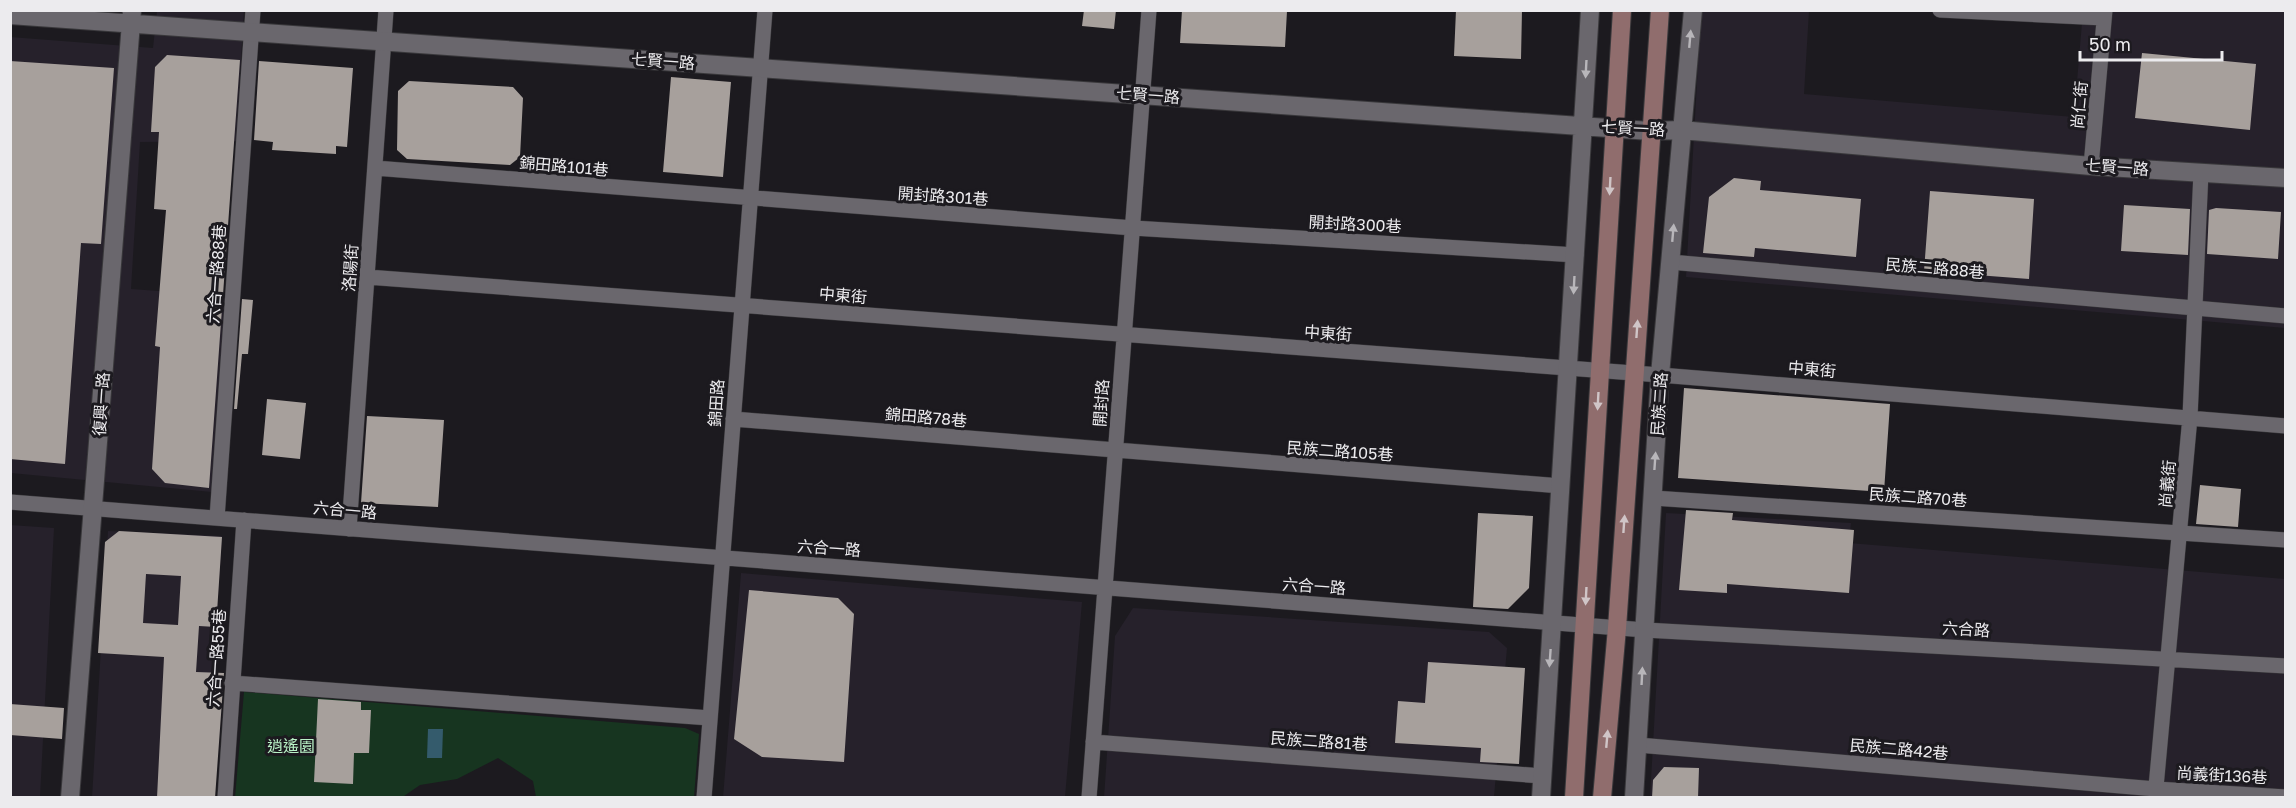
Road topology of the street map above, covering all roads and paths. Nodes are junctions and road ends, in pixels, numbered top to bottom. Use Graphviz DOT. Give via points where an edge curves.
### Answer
graph roads {
  1 [pos="254,10"];
  2 [pos="386,10"];
  3 [pos="765,10"];
  4 [pos="1149,10"];
  5 [pos="1590,10"];
  6 [pos="1622,10"];
  7 [pos="1660,10"];
  8 [pos="1693,10"];
  9 [pos="1940,10"];
  10 [pos="2104,14"];
  11 [pos="10,15"];
  12 [pos="131,17"];
  13 [pos="252,33"];
  14 [pos="384,42"];
  15 [pos="760,68"];
  16 [pos="1143,94"];
  17 [pos="1583,125"];
  18 [pos="1614,128"];
  19 [pos="1650,130"];
  20 [pos="1681,130"];
  21 [pos="2091,166"];
  22 [pos="375,168"];
  23 [pos="2201,172"];
  24 [pos="2286,178"];
  25 [pos="750,199"];
  26 [pos="1133,228"];
  27 [pos="1576,255"];
  28 [pos="1670,262"];
  29 [pos="367,277"];
  30 [pos="742,304"];
  31 [pos="2197,309"];
  32 [pos="2286,316"];
  33 [pos="1124,336"];
  34 [pos="1569,369"];
  35 [pos="1600,371"];
  36 [pos="1634,373"];
  37 [pos="1660,375"];
  38 [pos="2190,417"];
  39 [pos="733,418"];
  40 [pos="2286,426"];
  41 [pos="1115,452"];
  42 [pos="1561,486"];
  43 [pos="1653,498"];
  44 [pos="10,502"];
  45 [pos="93,508"];
  46 [pos="217,518"];
  47 [pos="244,520"];
  48 [pos="349,529"];
  49 [pos="2181,532"];
  50 [pos="2286,540"];
  51 [pos="723,558"];
  52 [pos="1105,588"];
  53 [pos="1552,623"];
  54 [pos="1585,626"];
  55 [pos="1617,628"];
  56 [pos="1645,630"];
  57 [pos="2169,657"];
  58 [pos="2286,666"];
  59 [pos="232,683"];
  60 [pos="710,718"];
  61 [pos="1093,742"];
  62 [pos="1638,745"];
  63 [pos="1542,776"];
  64 [pos="2155,793"];
  65 [pos="2286,797"];
  66 [pos="70,798"];
  67 [pos="225,798"];
  68 [pos="704,798"];
  69 [pos="1089,798"];
  70 [pos="1541,798"];
  71 [pos="1574,798"];
  72 [pos="1602,798"];
  73 [pos="1634,798"];
  1 -- 13 [label="street, 六合一路88巷"];
  2 -- 14 [label="street, 洛陽街"];
  3 -- 15 [label="street, 錦田路"];
  4 -- 16 [label="street, 開封路"];
  5 -- 17 [label="street, one-way"];
  6 -- 18 [label="main road"];
  7 -- 19 [label="main road, 民族二路"];
  20 -- 8 [label="street, 民族二路, one-way"];
  9 -- 10 [label="street"];
  10 -- 21 [label="street, 尚仁街"];
  11 -- 12 [label="street, 七賢一路"];
  12 -- 13 [label="street, 七賢一路"];
  12 -- 45 [label="street, 復興一路"];
  13 -- 14 [label="street, 七賢一路"];
  13 -- 46 [label="street, 六合一路88巷"];
  14 -- 15 [label="street, 七賢一路"];
  14 -- 22 [label="street, 洛陽街"];
  15 -- 16 [label="street, 七賢一路"];
  15 -- 25 [label="street, 錦田路"];
  16 -- 17 [label="street, 七賢一路"];
  16 -- 26 [label="street, 開封路"];
  17 -- 18 [label="street, 七賢一路"];
  17 -- 27 [label="street"];
  18 -- 19 [label="street, 七賢一路"];
  18 -- 35 [label="main road, one-way"];
  19 -- 20 [label="street, 七賢一路"];
  36 -- 19 [label="main road, 民族二路, one-way"];
  20 -- 21 [label="street, 七賢一路"];
  28 -- 20 [label="street, 民族二路, one-way"];
  21 -- 23 [label="street, 七賢一路"];
  22 -- 25 [label="street, 錦田路101巷"];
  22 -- 29 [label="street, 洛陽街"];
  23 -- 24 [label="street, 七賢一路"];
  23 -- 31 [label="street, 尚義街"];
  25 -- 26 [label="street, 開封路301巷"];
  25 -- 30 [label="street, 錦田路"];
  26 -- 27 [label="street, 開封路300巷"];
  26 -- 33 [label="street, 開封路"];
  27 -- 34 [label="street, one-way"];
  28 -- 31 [label="street, 民族二路88巷"];
  28 -- 37 [label="street, 民族二路"];
  29 -- 30 [label="street, 中東街"];
  29 -- 48 [label="street, 洛陽街"];
  30 -- 33 [label="street, 中東街"];
  30 -- 39 [label="street, 錦田路"];
  31 -- 32 [label="street, 民族二路88巷"];
  31 -- 38 [label="street, 尚義街"];
  33 -- 34 [label="street, 中東街"];
  33 -- 41 [label="street, 開封路"];
  34 -- 35 [label="street, 中東街"];
  34 -- 42 [label="street"];
  35 -- 36 [label="street, 中東街"];
  35 -- 54 [label="main road, one-way"];
  36 -- 37 [label="street, 中東街"];
  55 -- 36 [label="main road, 民族二路, one-way"];
  37 -- 38 [label="street, 中東街"];
  43 -- 37 [label="street, 民族二路, one-way"];
  38 -- 40 [label="street, 中東街"];
  38 -- 49 [label="street, 尚義街"];
  39 -- 41 [label="street, 錦田路78巷"];
  39 -- 51 [label="street, 錦田路"];
  41 -- 42 [label="street, 民族二路105巷"];
  41 -- 52 [label="street, 開封路"];
  42 -- 53 [label="street"];
  43 -- 49 [label="street, 民族二路70巷"];
  43 -- 56 [label="street, 民族二路"];
  44 -- 45 [label="street, 六合一路"];
  45 -- 46 [label="street, 六合一路"];
  45 -- 66 [label="street, 復興一路"];
  46 -- 47 [label="street, 六合一路"];
  47 -- 48 [label="street, 六合一路"];
  47 -- 59 [label="street, 六合一路55巷"];
  48 -- 51 [label="street, 六合一路"];
  49 -- 50 [label="street, 民族二路70巷"];
  49 -- 57 [label="street, 尚義街"];
  51 -- 52 [label="street, 六合一路"];
  51 -- 60 [label="street, 錦田路"];
  52 -- 53 [label="street, 六合一路"];
  52 -- 61 [label="street, 開封路"];
  53 -- 54 [label="street, 六合一路"];
  53 -- 63 [label="street, one-way"];
  54 -- 55 [label="street, 六合一路"];
  54 -- 71 [label="main road"];
  55 -- 56 [label="street, 六合一路"];
  72 -- 55 [label="main road, 民族二路, one-way"];
  56 -- 57 [label="street, 六合路"];
  62 -- 56 [label="street, 民族二路, one-way"];
  57 -- 58 [label="street, 六合路"];
  57 -- 64 [label="street, 尚義街"];
  59 -- 60 [label="street"];
  59 -- 67 [label="street, 六合一路55巷"];
  60 -- 68 [label="street, 錦田路"];
  61 -- 63 [label="street, 民族二路81巷"];
  61 -- 69 [label="street, 開封路"];
  62 -- 64 [label="street, 民族二路42巷"];
  62 -- 73 [label="street, 民族二路"];
  63 -- 70 [label="street"];
  64 -- 65 [label="street, 尚義街136巷"];
}
